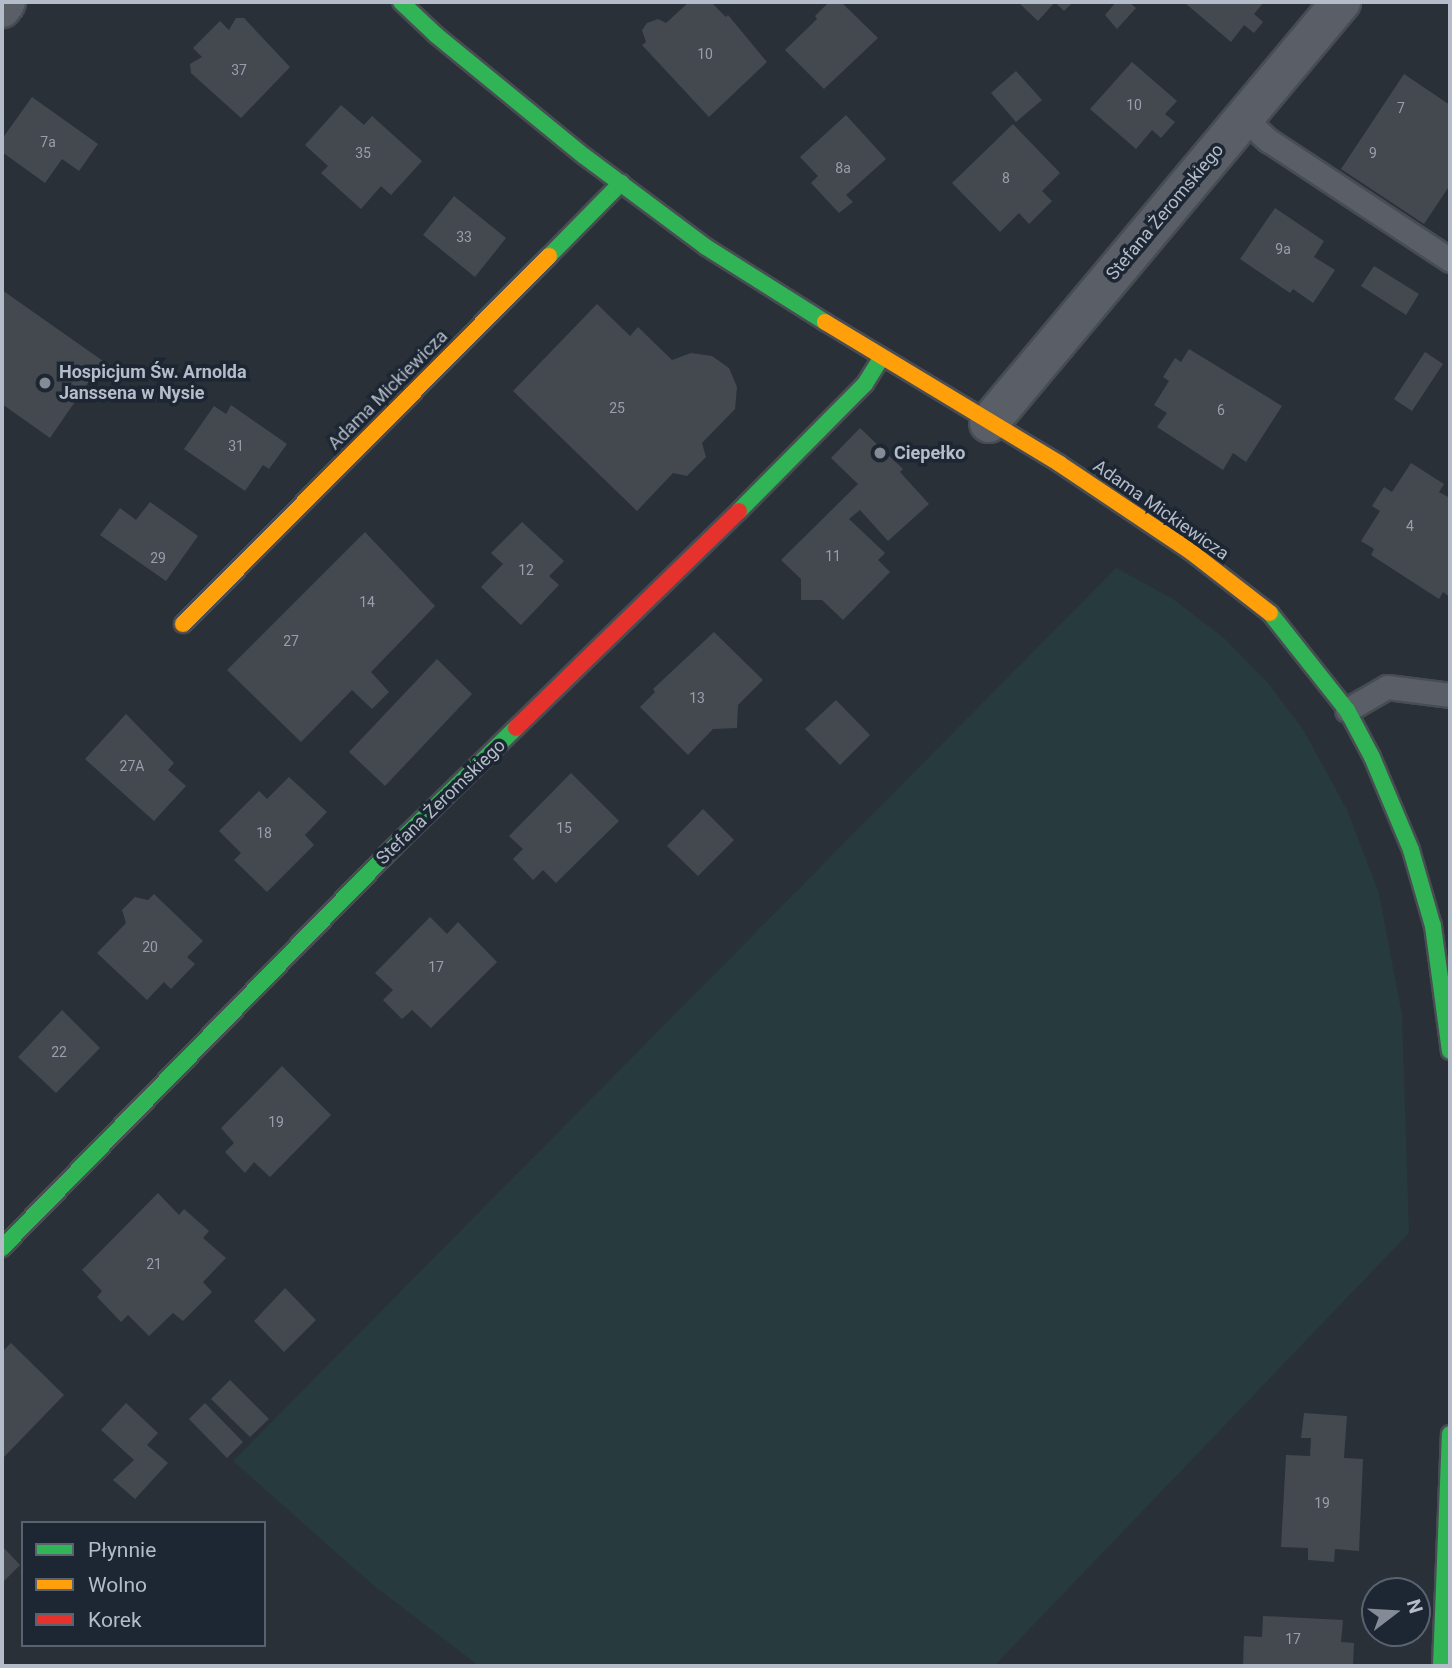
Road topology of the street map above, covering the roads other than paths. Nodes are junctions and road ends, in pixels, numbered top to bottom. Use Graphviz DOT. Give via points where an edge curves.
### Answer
graph roads {
  1 [pos="6,2"];
  2 [pos="401,2"];
  3 [pos="1341,2"];
  4 [pos="2,8"];
  5 [pos="1244,118"];
  6 [pos="621,183"];
  7 [pos="1450,260"];
  8 [pos="881,358"];
  9 [pos="989,423"];
  10 [pos="183,624"];
  11 [pos="1450,695"];
  12 [pos="1347,710"];
  13 [pos="1450,1051"];
  14 [pos="2,1248"];
  15 [pos="1450,1434"];
  16 [pos="1441,1666"];
  1 -- 4 [label="street"];
  2 -- 6 [label="street, Adama Mickiewicza"];
  3 -- 5 [label="street, Stefana Żeromskiego"];
  5 -- 7 [label="lane" via="1268,140"];
  5 -- 9 [label="street, Stefana Żeromskiego"];
  6 -- 8 [label="street, Adama Mickiewicza" via="706,247"];
  6 -- 10 [label="street, Adama Mickiewicza"];
  8 -- 9 [label="street, Adama Mickiewicza"];
  8 -- 14 [label="street, Stefana Żeromskiego" via="865,384 756,495 399,842"];
  9 -- 12 [label="street, Adama Mickiewicza" via="1060,464 1179,544 1271,614"];
  11 -- 12 [label="lane" via="1387,687"];
  12 -- 13 [label="street, Adama Mickiewicza" via="1411,850 1433,926"];
  15 -- 16 [label="street"];
}
